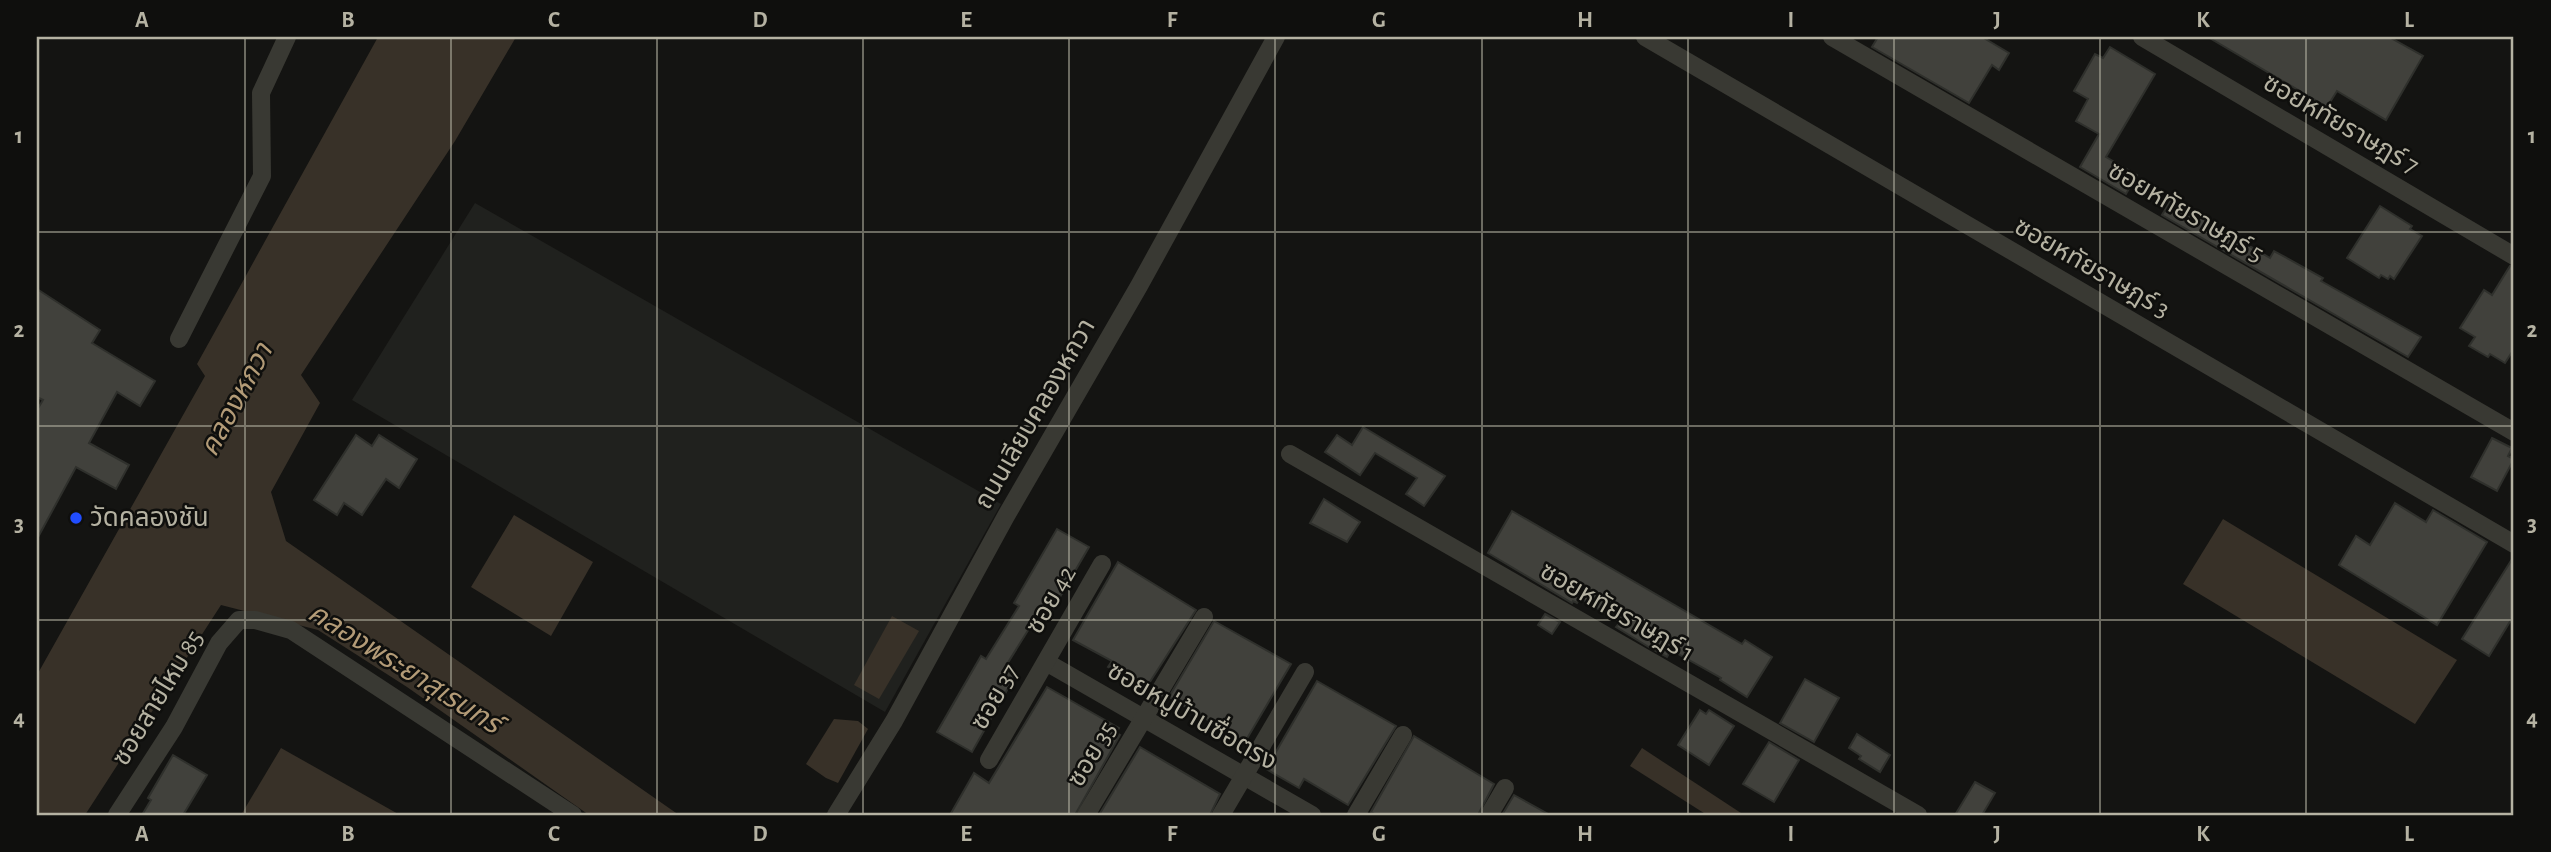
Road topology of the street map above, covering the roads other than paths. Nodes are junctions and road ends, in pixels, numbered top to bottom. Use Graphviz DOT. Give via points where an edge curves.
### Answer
graph roads {
  1 [pos="287,37"];
  2 [pos="1276,37"];
  3 [pos="1645,37"];
  4 [pos="1832,37"];
  5 [pos="2141,37"];
  6 [pos="2514,256"];
  7 [pos="179,339"];
  8 [pos="2514,432"];
  9 [pos="1290,454"];
  10 [pos="2514,544"];
  11 [pos="1102,564"];
  12 [pos="1204,617"];
  13 [pos="1046,662"];
  14 [pos="1305,672"];
  15 [pos="1144,720"];
  16 [pos="1403,735"];
  17 [pos="989,760"];
  18 [pos="1244,778"];
  19 [pos="1505,788"];
  20 [pos="117,815"];
  21 [pos="573,815"];
  22 [pos="836,815"];
  23 [pos="1086,815"];
  24 [pos="1221,815"];
  25 [pos="1312,815"];
  26 [pos="1356,815"];
  27 [pos="1489,815"];
  28 [pos="1918,815"];
  1 -- 7 [label="street" via="261,93 262,176"];
  2 -- 22 [label="street, ถนนเลียบคลองหกวา" via="894,721"];
  3 -- 10 [label="street, ซอยหทัยราษฎร์ 3"];
  4 -- 8 [label="street, ซอยหทัยราษฎร์ 5"];
  5 -- 6 [label="street, ซอยหทัยราษฎร์ 7"];
  9 -- 28 [label="street, ซอยหทัยราษฎร์ 1"];
  11 -- 13 [label="street, ซอย 42"];
  12 -- 15 [label="street, ซอย 35"];
  13 -- 15 [label="street, ซอยหมู่บ้านซื่อตรง"];
  13 -- 17 [label="street, ซอย 37"];
  14 -- 18 [label="street"];
  15 -- 18 [label="street, ซอยหมู่บ้านซื่อตรง"];
  15 -- 23 [label="street, ซอย 35"];
  16 -- 26 [label="street"];
  18 -- 24 [label="street"];
  18 -- 25 [label="street, ซอยหมู่บ้านซื่อตรง"];
  19 -- 27 [label="street"];
  20 -- 21 [label="street, ซอยสายไหม 85" via="174,727 219,643 239,620 256,620 290,630"];
}
